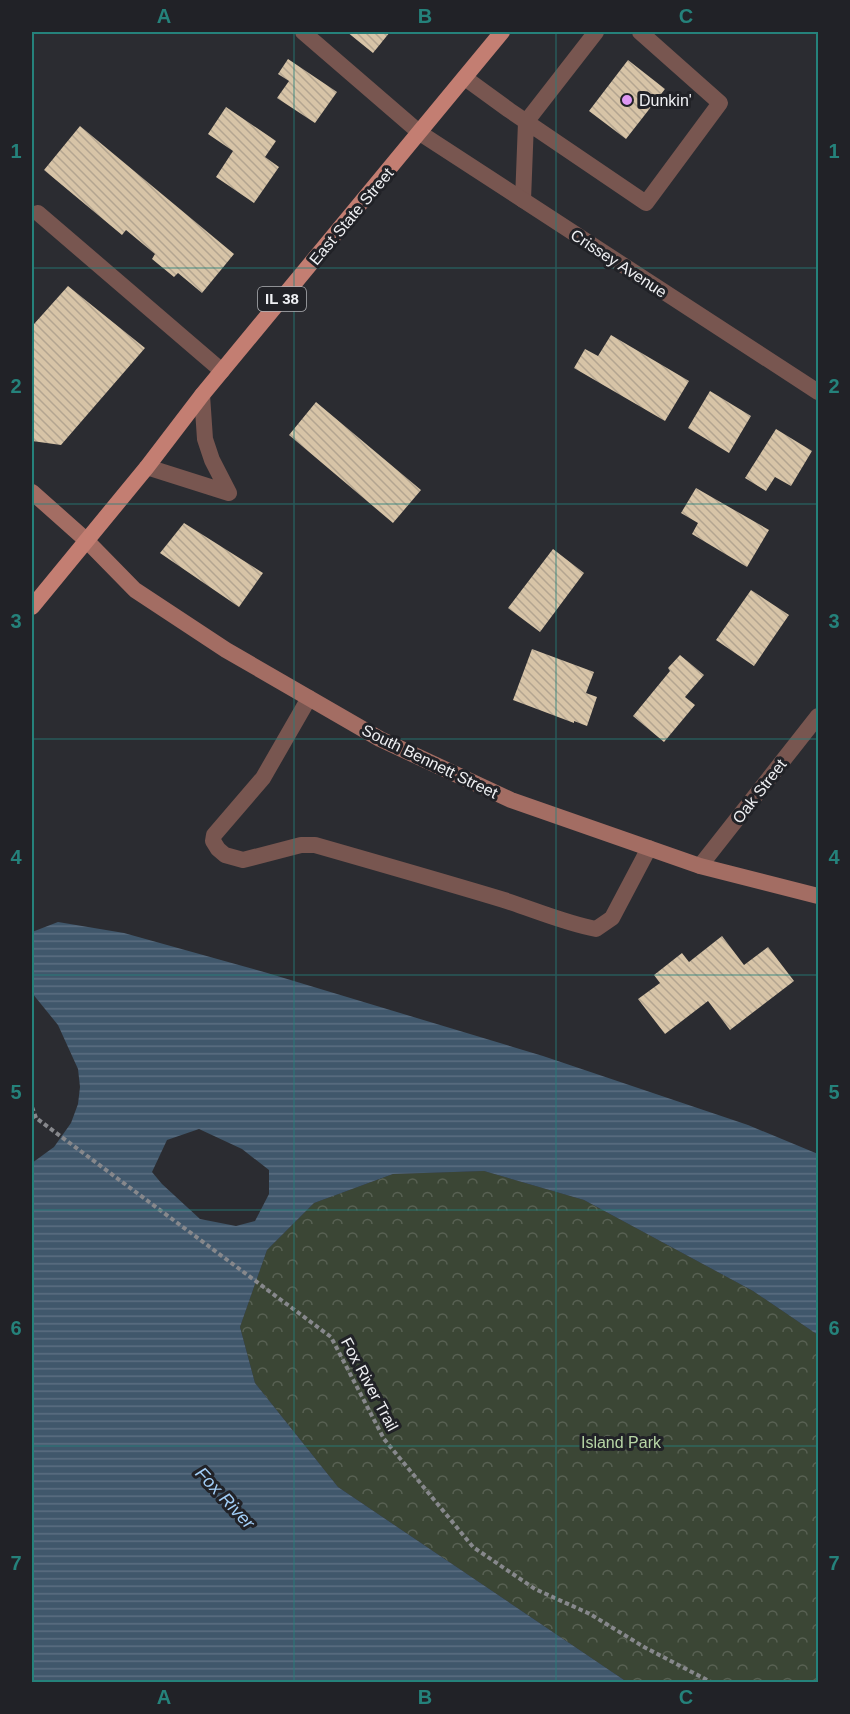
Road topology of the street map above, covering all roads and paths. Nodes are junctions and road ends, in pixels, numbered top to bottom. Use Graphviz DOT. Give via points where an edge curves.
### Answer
graph roads {
  1 [pos="303,32"];
  2 [pos="502,32"];
  3 [pos="596,32"];
  4 [pos="640,32"];
  5 [pos="465,78"];
  6 [pos="526,122"];
  7 [pos="420,133"];
  8 [pos="523,200"];
  9 [pos="38,213"];
  10 [pos="222,371"];
  11 [pos="819,392"];
  12 [pos="202,395"];
  13 [pos="147,467"];
  14 [pos="32,492"];
  15 [pos="86,540"];
  16 [pos="32,607"];
  17 [pos="309,698"];
  18 [pos="819,716"];
  19 [pos="649,848"];
  20 [pos="700,866"];
  21 [pos="819,896"];
  22 [pos="32,1107"];
  23 [pos="34,1116"];
  24 [pos="711,1683"];
  1 -- 7 [label="street, Crissey Avenue"];
  2 -- 5 [label="main road, East State Street / IL 38"];
  3 -- 6 [label="street"];
  4 -- 6 [label="street" via="720,104 646,203"];
  5 -- 6 [label="street"];
  5 -- 7 [label="main road, East State Street / IL 38"];
  6 -- 8 [label="street"];
  7 -- 8 [label="street, Crissey Avenue"];
  7 -- 10 [label="main road, East State Street / IL 38"];
  8 -- 11 [label="street, Crissey Avenue"];
  9 -- 10 [label="street"];
  10 -- 12 [label="main road, East State Street / IL 38"];
  12 -- 13 [label="main road, East State Street / IL 38"];
  12 -- 13 [label="street" via="205,439 229,493"];
  13 -- 15 [label="main road, East State Street / IL 38"];
  14 -- 15 [label="main road, South Bennett Street"];
  15 -- 16 [label="main road, IL 38"];
  15 -- 17 [label="main road, South Bennett Street" via="135,590"];
  17 -- 19 [label="main road, South Bennett Street" via="380,739 511,800"];
  17 -- 19 [label="street" via="263,778 214,835 213,841 225,855 243,860 315,845 596,929 612,918"];
  18 -- 20 [label="street, Oak Street"];
  19 -- 20 [label="main road, South Bennett Street"];
  20 -- 21 [label="main road, South Bennett Street"];
  22 -- 23 [label="path"];
  23 -- 24 [label="path, Fox River Trail" via="331,1337 384,1439 473,1547 535,1589 590,1614"];
}
